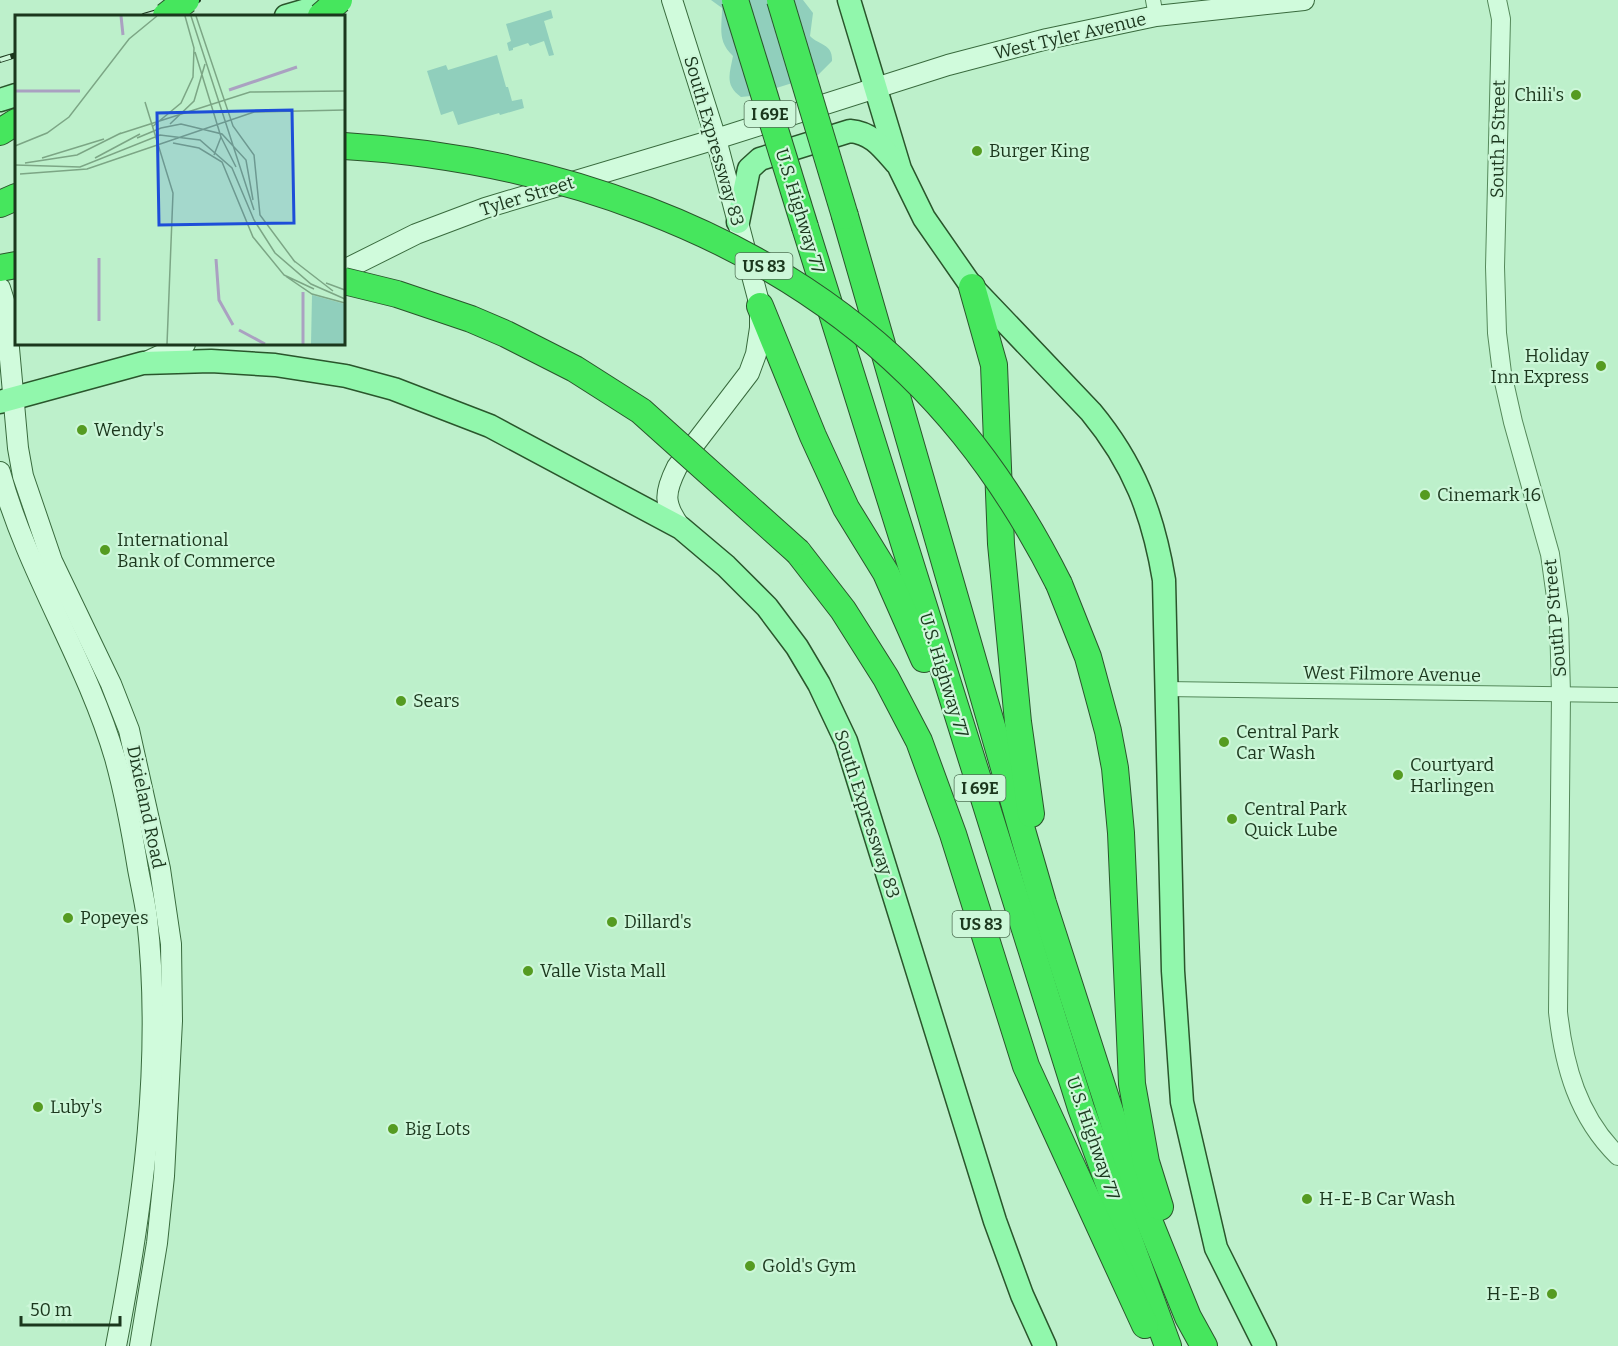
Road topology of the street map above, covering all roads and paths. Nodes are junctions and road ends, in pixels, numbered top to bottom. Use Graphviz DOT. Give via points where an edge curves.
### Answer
graph roads {
  1 [pos="186,0"];
  2 [pos="341,0"];
  3 [pos="672,0"];
  4 [pos="735,0"];
  5 [pos="780,0"];
  6 [pos="849,0"];
  7 [pos="1304,0"];
  8 [pos="1497,0"];
  9 [pos="1154,8"];
  10 [pos="167,15"];
  11 [pos="289,15"];
  12 [pos="322,15"];
  13 [pos="876,88"];
  14 [pos="15,95"];
  15 [pos="0,100"];
  16 [pos="15,123"];
  17 [pos="0,132"];
  18 [pos="716,139"];
  19 [pos="345,146"];
  20 [pos="900,169"];
  21 [pos="15,183"];
  22 [pos="0,188"];
  23 [pos="15,197"];
  24 [pos="0,204"];
  25 [pos="738,222"];
  26 [pos="15,265"];
  27 [pos="0,268"];
  28 [pos="345,270"];
  29 [pos="345,281"];
  30 [pos="972,286"];
  31 [pos="0,288"];
  32 [pos="760,306"];
  33 [pos="183,345"];
  34 [pos="143,363"];
  35 [pos="7,400"];
  36 [pos="0,472"];
  37 [pos="681,528"];
  38 [pos="1166,689"];
  39 [pos="1561,694"];
  40 [pos="1618,695"];
  41 [pos="972,766"];
  42 [pos="1043,903"];
  43 [pos="1618,1156"];
  44 [pos="1201,1342"];
  45 [pos="116,1346"];
  46 [pos="140,1346"];
  47 [pos="1044,1346"];
  48 [pos="1156,1346"];
  49 [pos="1168,1346"];
  50 [pos="1265,1346"];
  1 -- 10 [label="highway, bridge"];
  2 -- 11 [label="main road"];
  2 -- 12 [label="highway, bridge"];
  3 -- 18 [label="main road, South Expressway 83"];
  4 -- 41 [label="highway, U.S. Highway 77 / I 69E, bridge"];
  5 -- 42 [label="highway, U.S. Highway 77 / I 69E, bridge"];
  6 -- 13 [label="main road"];
  7 -- 9 [label="main road, West Tyler Avenue"];
  8 -- 39 [label="street, South P Street" via="1501,19 1497,333 1511,412 1555,578"];
  9 -- 13 [label="main road, West Tyler Avenue"];
  13 -- 18 [label="main road, West Tyler Avenue"];
  13 -- 20 [label="main road"];
  14 -- 15 [label="main road"];
  16 -- 17 [label="highway"];
  18 -- 25 [label="main road, South Expressway 83"];
  18 -- 28 [label="main road, Tyler Street" via="485,208 416,234"];
  19 -- 44 [label="highway, US 83, bridge" via="453,158 507,169 582,189 705,236 784,278 858,329 933,398 1004,487 1059,584 1088,657 1108,731 1122,833 1135,1108 1146,1162"];
  20 -- 25 [label="main road" via="876,140 850,131 760,159 748,169"];
  20 -- 30 [label="main road" via="924,218"];
  21 -- 22 [label="highway"];
  23 -- 24 [label="highway"];
  25 -- 32 [label="main road, South Expressway 83"];
  26 -- 27 [label="highway"];
  29 -- 48 [label="highway, US 83, bridge" via="398,294 506,334 575,369 641,411 798,552 843,610 886,678 919,741 953,834 1026,1066"];
  30 -- 38 [label="main road" via="1093,414 1140,490 1155,532 1164,580"];
  30 -- 42 [label="highway" via="994,365 1007,612"];
  31 -- 35 [label="main road, Dixieland Road" via="5,304"];
  32 -- 37 [label="main road, South Expressway 83" via="758,345 749,373 676,467 668,485 667,507"];
  32 -- 41 [label="highway" via="846,508 886,573"];
  33 -- 34 [label="main road"];
  34 -- 35 [label="main road"];
  34 -- 37 [label="main road" via="211,361 275,365 346,376 394,389 490,426"];
  35 -- 46 [label="main road, Dixieland Road" via="23,476 52,561 129,730 155,846 171,944 172,1022 164,1176 158,1244"];
  36 -- 45 [label="main road, Dixieland Road" via="26,549 76,657 114,757 147,917 152,1054 143,1186"];
  37 -- 47 [label="main road, South Expressway 83" via="767,607 819,684 846,741 995,1221"];
  38 -- 39 [label="street, West Filmore Avenue"];
  38 -- 50 [label="main road" via="1173,971 1182,1102 1216,1248"];
  39 -- 40 [label="street, West Filmore Avenue"];
  39 -- 43 [label="street, South P Street" via="1558,1012 1577,1098"];
  41 -- 49 [label="highway, U.S. Highway 77 / I 69E" via="1081,1108"];
  42 -- 44 [label="highway, U.S. Highway 77 / I 69E" via="1131,1176"];
}
